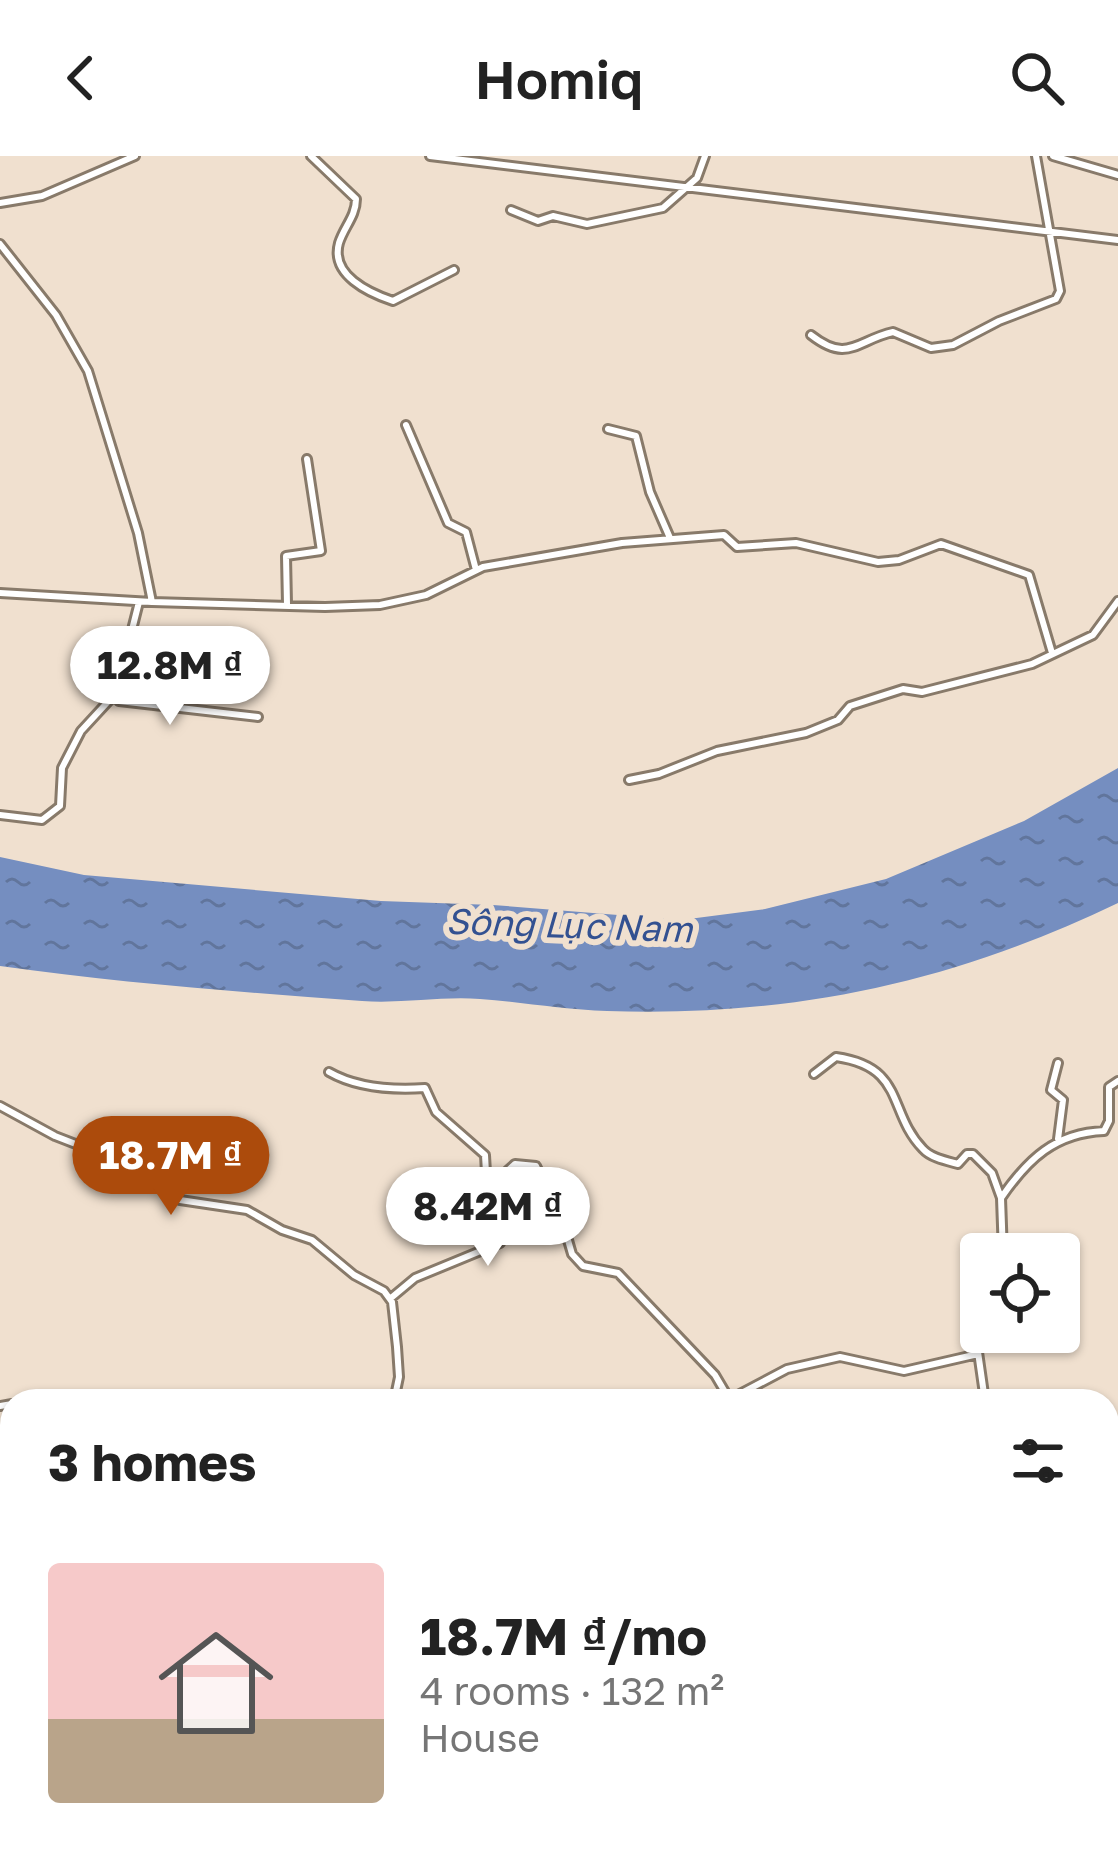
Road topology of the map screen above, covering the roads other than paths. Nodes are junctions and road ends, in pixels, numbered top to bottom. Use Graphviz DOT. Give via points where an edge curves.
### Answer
graph roads {
  1 [pos="135,156"];
  2 [pos="311,156"];
  3 [pos="430,156"];
  4 [pos="705,156"];
  5 [pos="1036,156"];
  6 [pos="1053,156"];
  7 [pos="1118,175"];
  8 [pos="688,189"];
  9 [pos="0,203"];
  10 [pos="511,210"];
  11 [pos="1049,231"];
  12 [pos="1118,240"];
  13 [pos="0,244"];
  14 [pos="454,270"];
  15 [pos="811,335"];
  16 [pos="406,425"];
  17 [pos="608,429"];
  18 [pos="307,459"];
  19 [pos="670,538"];
  20 [pos="476,570"];
  21 [pos="0,593"];
  22 [pos="1118,601"];
  23 [pos="139,602"];
  24 [pos="152,602"];
  25 [pos="287,604"];
  26 [pos="1052,653"];
  27 [pos="116,693"];
  28 [pos="258,717"];
  29 [pos="629,780"];
  30 [pos="0,815"];
  31 [pos="1058,1063"];
  32 [pos="329,1072"];
  33 [pos="814,1074"];
  34 [pos="1118,1081"];
  35 [pos="0,1106"];
  36 [pos="1058,1139"];
  37 [pos="547,1194"];
  38 [pos="1001,1198"];
  39 [pos="1002,1233"];
  40 [pos="391,1298"];
  41 [pos="979,1354"];
  42 [pos="396,1389"];
  43 [pos="724,1389"];
  44 [pos="749,1389"];
  45 [pos="983,1389"];
  1 -- 9 [label="street" via="42,196"];
  2 -- 14 [label="street" via="356,199 338,258 368,292 393,301"];
  3 -- 8 [label="street"];
  4 -- 8 [label="street"];
  5 -- 11 [label="street"];
  6 -- 7 [label="street"];
  8 -- 10 [label="street" via="665,208 587,224"];
  8 -- 11 [label="street"];
  11 -- 12 [label="street"];
  11 -- 15 [label="street" via="1059,296 962,343 931,348 893,332 848,350"];
  13 -- 24 [label="street" via="88,371"];
  16 -- 20 [label="street" via="448,523 466,532"];
  17 -- 19 [label="street" via="636,436"];
  18 -- 25 [label="street" via="321,551 286,556"];
  19 -- 20 [label="street"];
  19 -- 26 [label="street" via="724,535 737,547 796,544 878,562 934,544 956,548 1029,575"];
  20 -- 25 [label="street" via="404,601"];
  21 -- 23 [label="street"];
  22 -- 26 [label="street" via="1093,635"];
  23 -- 24 [label="street"];
  23 -- 27 [label="street"];
  24 -- 25 [label="street"];
  26 -- 29 [label="street" via="922,692 903,689 850,706 806,733"];
  27 -- 28 [label="street" via="119,700"];
  27 -- 30 [label="street" via="70,751 56,813 35,821"];
  31 -- 36 [label="street" via="1051,1090 1063,1100"];
  32 -- 37 [label="street" via="401,1091 425,1088 431,1106 484,1155 491,1181 514,1163 530,1163"];
  33 -- 38 [label="street" via="836,1058 870,1067 895,1094 926,1153 955,1163 973,1154"];
  34 -- 36 [label="street" via="1110,1084 1104,1131"];
  35 -- 40 [label="street" via="140,1169 180,1200 247,1210 312,1240"];
  36 -- 38 [label="street"];
  37 -- 40 [label="street" via="516,1216 500,1243 415,1278"];
  37 -- 43 [label="street" via="572,1255 583,1266 618,1273"];
  38 -- 39 [label="street"];
  40 -- 42 [label="street"];
  41 -- 44 [label="street" via="904,1371 828,1359"];
  41 -- 45 [label="street"];
}
